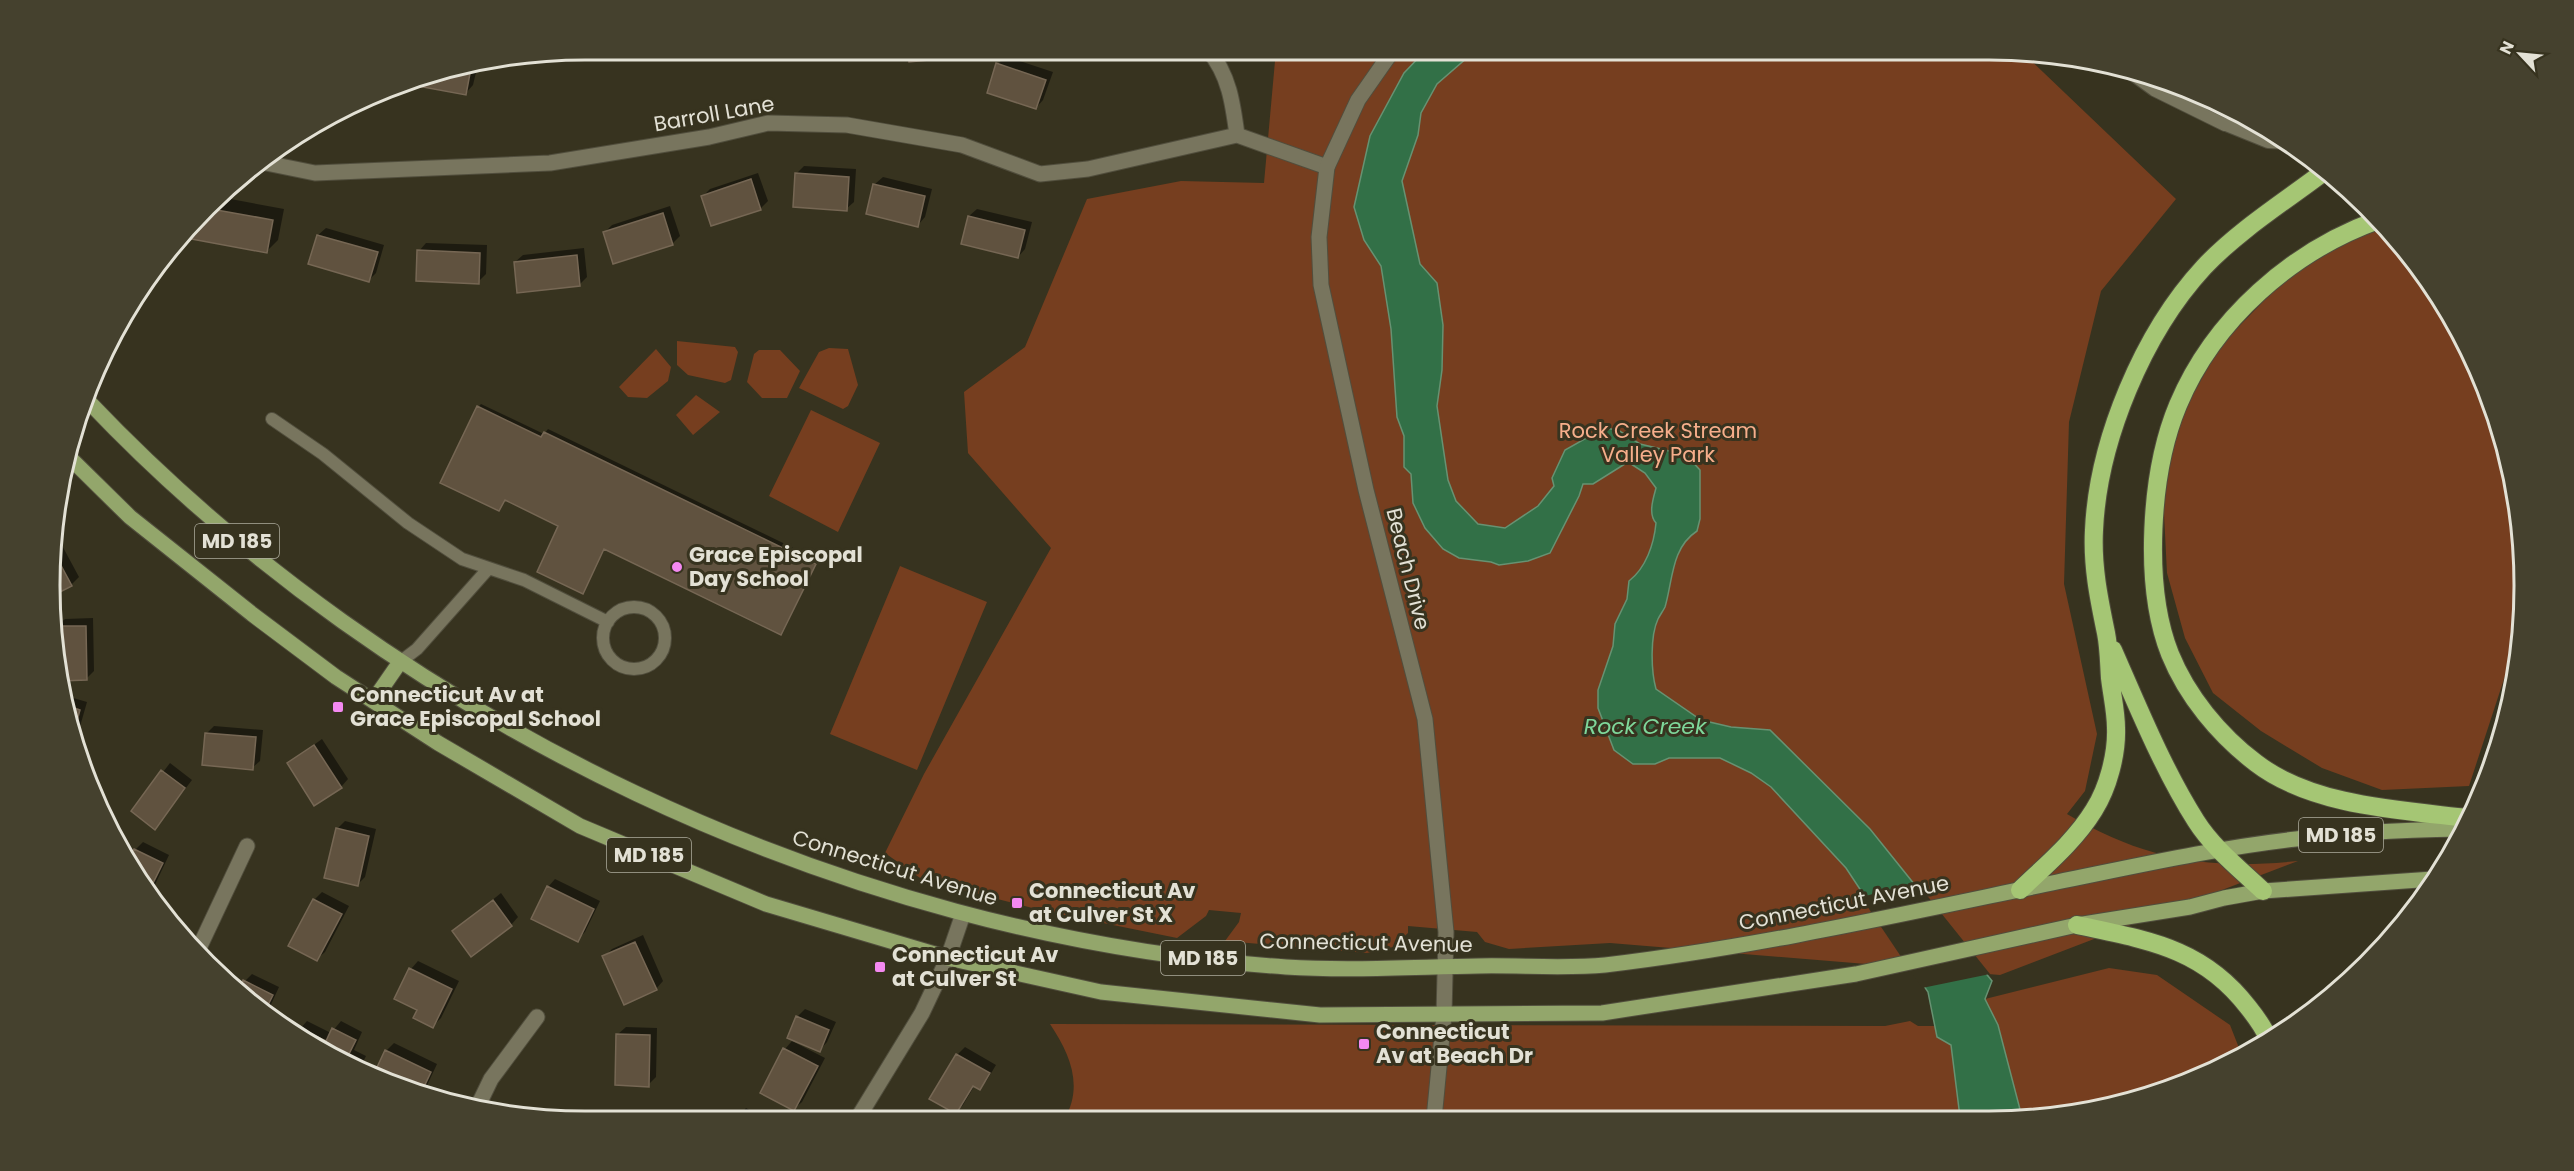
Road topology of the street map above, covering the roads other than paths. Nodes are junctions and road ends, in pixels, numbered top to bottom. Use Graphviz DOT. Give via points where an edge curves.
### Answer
graph roads {
  1 [pos="1217,60"];
  2 [pos="1386,60"];
  3 [pos="2168,92"];
  4 [pos="2237,123"];
  5 [pos="2225,125"];
  6 [pos="1237,135"];
  7 [pos="2269,142"];
  8 [pos="273,164"];
  9 [pos="1327,167"];
  10 [pos="2318,176"];
  11 [pos="2369,223"];
  12 [pos="92,405"];
  13 [pos="272,419"];
  14 [pos="75,463"];
  15 [pos="488,569"];
  16 [pos="608,622"];
  17 [pos="2106,635"];
  18 [pos="400,662"];
  19 [pos="373,701"];
  20 [pos="2460,817"];
  21 [pos="2454,829"];
  22 [pos="247,846"];
  23 [pos="2221,850"];
  24 [pos="2423,880"];
  25 [pos="2020,890"];
  26 [pos="2263,891"];
  27 [pos="963,914"];
  28 [pos="2077,925"];
  29 [pos="201,944"];
  30 [pos="948,958"];
  31 [pos="1446,967"];
  32 [pos="1444,1015"];
  33 [pos="537,1017"];
  34 [pos="2265,1032"];
  35 [pos="481,1100"];
  36 [pos="862,1111"];
  37 [pos="1435,1111"];
  1 -- 6 [label="street" via="1232,94"];
  2 -- 9 [label="street, Beach Drive" via="1358,100"];
  3 -- 5 [label="lane"];
  4 -- 5 [label="lane"];
  5 -- 7 [label="lane"];
  6 -- 8 [label="street, Barroll Lane" via="1088,169 1040,174 962,145 847,125 768,123 709,137 550,163 315,173"];
  6 -- 9 [label="street"];
  9 -- 31 [label="street, Beach Drive" via="1319,237 1321,285 1366,490 1425,719"];
  10 -- 17 [label="highway" via="2204,267 2167,316 2134,372 2098,488 2094,532 2097,596"];
  11 -- 20 [label="highway" via="2307,254 2268,284 2230,321 2203,358 2178,405 2163,454 2155,501 2153,553 2157,604 2170,653 2192,696 2226,736 2257,764 2295,785 2335,798"];
  12 -- 18 [label="main road, Connecticut Avenue / MD 185" via="134,449 240,544 308,598"];
  13 -- 15 [label="lane" via="323,454 408,523 462,559"];
  14 -- 19 [label="main road, MD 185" via="130,517 252,614"];
  15 -- 16 [label="lane" via="524,580"];
  15 -- 18 [label="lane" via="417,649"];
  16 -- 16 [label="lane" via="604,632 606,651 620,666 640,669 650,665 663,650 665,632 648,610 630,607"];
  17 -- 23 [label="highway" via="2150,733 2197,822"];
  17 -- 25 [label="highway" via="2116,729 2106,784 2094,810 2069,843"];
  18 -- 19 [label="main road"];
  18 -- 27 [label="main road, Connecticut Avenue / MD 185" via="638,796 772,852"];
  19 -- 30 [label="main road, MD 185" via="580,826 766,904"];
  21 -- 23 [label="main road, Connecticut Avenue / MD 185" via="2298,838"];
  22 -- 29 [label="street"];
  23 -- 25 [label="main road, Connecticut Avenue / MD 185"];
  23 -- 26 [label="highway"];
  24 -- 26 [label="main road, MD 185"];
  25 -- 31 [label="main road, Connecticut Avenue / MD 185" via="1817,932 1599,966"];
  26 -- 28 [label="main road, MD 185"];
  27 -- 30 [label="street"];
  27 -- 31 [label="main road, Connecticut Avenue / MD 185" via="1159,953 1289,968"];
  28 -- 32 [label="main road, MD 185" via="1856,974 1602,1013"];
  28 -- 34 [label="highway" via="2145,939 2185,953 2235,990"];
  30 -- 32 [label="main road, MD 185" via="1101,992 1204,1004 1320,1015"];
  30 -- 36 [label="street" via="922,1013"];
  31 -- 32 [label="street, Beach Drive"];
  32 -- 37 [label="street, Beach Drive"];
  33 -- 35 [label="street" via="491,1079"];
}
